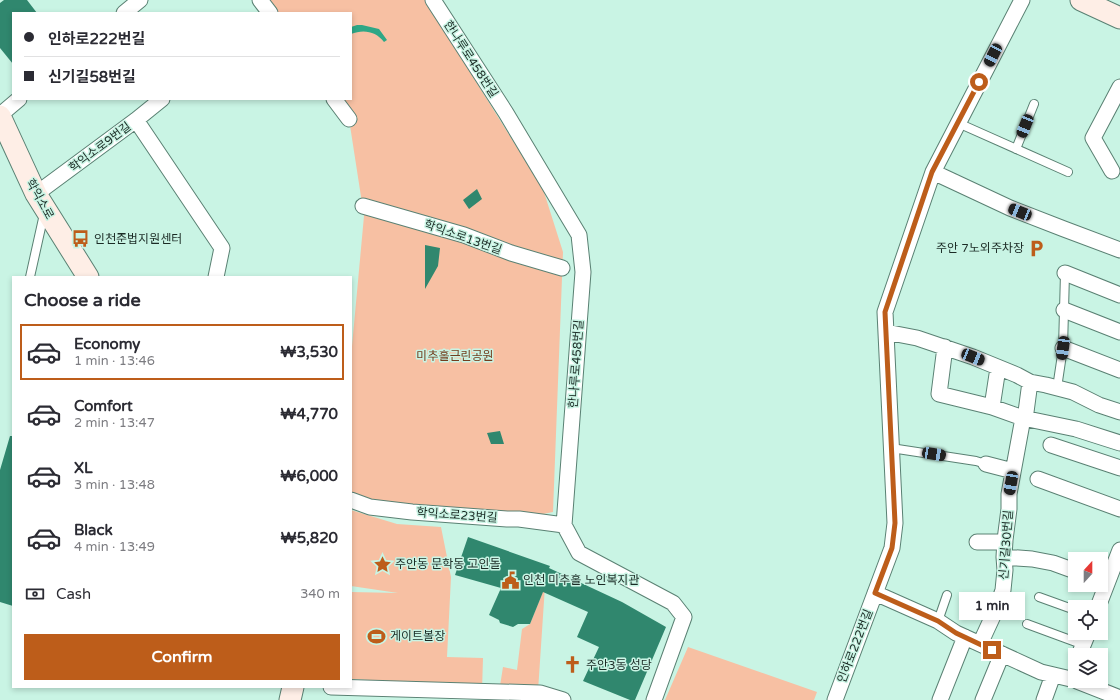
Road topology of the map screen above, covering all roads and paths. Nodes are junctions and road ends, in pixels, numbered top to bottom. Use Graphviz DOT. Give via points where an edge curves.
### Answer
graph roads {
  1 [pos="140,0"];
  2 [pos="260,0"];
  3 [pos="434,0"];
  4 [pos="1022,0"];
  5 [pos="1081,0"];
  6 [pos="125,12"];
  7 [pos="269,12"];
  8 [pos="1120,18"];
  9 [pos="1120,87"];
  10 [pos="18,100"];
  11 [pos="161,100"];
  12 [pos="335,100"];
  13 [pos="1034,104"];
  14 [pos="0,115"];
  15 [pos="349,119"];
  16 [pos="136,120"];
  17 [pos="958,123"];
  18 [pos="1016,149"];
  19 [pos="1112,171"];
  20 [pos="932,172"];
  21 [pos="1068,172"];
  22 [pos="41,202"];
  23 [pos="363,206"];
  24 [pos="1120,250"];
  25 [pos="562,268"];
  26 [pos="1065,274"];
  27 [pos="91,275"];
  28 [pos="30,276"];
  29 [pos="216,276"];
  30 [pos="1120,295"];
  31 [pos="1064,310"];
  32 [pos="886,332"];
  33 [pos="1120,332"];
  34 [pos="945,348"];
  35 [pos="1063,348"];
  36 [pos="998,368"];
  37 [pos="1120,370"];
  38 [pos="1030,382"];
  39 [pos="1056,388"];
  40 [pos="992,407"];
  41 [pos="1120,412"];
  42 [pos="1023,418"];
  43 [pos="1120,443"];
  44 [pos="1051,445"];
  45 [pos="891,448"];
  46 [pos="986,464"];
  47 [pos="1120,468"];
  48 [pos="1013,472"];
  49 [pos="1038,479"];
  50 [pos="352,500"];
  51 [pos="1120,509"];
  52 [pos="564,525"];
  53 [pos="977,542"];
  54 [pos="1004,549"];
  55 [pos="1120,550"];
  56 [pos="1117,566"];
  57 [pos="1068,568"];
  58 [pos="1108,577"];
  59 [pos="875,593"];
  60 [pos="947,595"];
  61 [pos="1039,597"];
  62 [pos="1068,607"];
  63 [pos="938,621"];
  64 [pos="1027,624"];
  65 [pos="965,637"];
  66 [pos="980,644"];
  67 [pos="1084,644"];
  68 [pos="1002,654"];
  69 [pos="1053,675"];
  70 [pos="1068,676"];
  71 [pos="293,688"];
  72 [pos="345,688"];
  73 [pos="1099,688"];
  74 [pos="442,695"];
  75 [pos="502,696"];
  76 [pos="1120,698"];
  77 [pos="942,699"];
  78 [pos="290,700"];
  79 [pos="564,700"];
  80 [pos="654,700"];
  81 [pos="835,700"];
  82 [pos="983,700"];
  83 [pos="1044,700"];
  1 -- 6 [label="street"];
  2 -- 7 [label="street"];
  3 -- 52 [label="street, 한나루로458번길" via="506,113 578,235 583,272"];
  4 -- 17 [label="street, 인하로222번길"];
  5 -- 8 [label="street"];
  9 -- 19 [label="street" via="1093,138"];
  10 -- 14 [label="street"];
  11 -- 16 [label="street, 학익소로9번길"];
  12 -- 15 [label="street"];
  13 -- 18 [label="lane"];
  14 -- 22 [label="street, 학익소로"];
  16 -- 22 [label="street, 학익소로9번길"];
  16 -- 29 [label="street" via="222,248"];
  17 -- 18 [label="lane"];
  17 -- 20 [label="street, 인하로222번길"];
  18 -- 21 [label="lane"];
  20 -- 24 [label="street" via="1010,208"];
  20 -- 32 [label="street, 인하로222번길" via="885,312"];
  22 -- 27 [label="street, 학익소로"];
  22 -- 28 [label="lane"];
  23 -- 25 [label="street, 학익소로13번길" via="464,235 510,253"];
  26 -- 30 [label="street"];
  26 -- 31 [label="lane"];
  31 -- 33 [label="street"];
  31 -- 35 [label="lane"];
  32 -- 34 [label="street" via="917,338"];
  32 -- 45 [label="street, 인하로222번길"];
  34 -- 36 [label="street"];
  34 -- 40 [label="street" via="939,394"];
  35 -- 37 [label="street"];
  35 -- 39 [label="lane"];
  36 -- 38 [label="street"];
  36 -- 40 [label="street"];
  38 -- 39 [label="street"];
  38 -- 42 [label="street, 신기길30번길"];
  39 -- 41 [label="street" via="1073,392"];
  40 -- 42 [label="street"];
  42 -- 43 [label="street" via="1076,429"];
  42 -- 48 [label="street, 신기길30번길"];
  44 -- 47 [label="street"];
  45 -- 46 [label="lane"];
  45 -- 59 [label="street, 인하로222번길" via="895,523 892,548"];
  46 -- 48 [label="street"];
  48 -- 54 [label="street, 신기길30번길"];
  49 -- 51 [label="street"];
  50 -- 52 [label="street, 학익소로23번길" via="370,507"];
  52 -- 80 [label="street" via="579,553 673,603 684,617"];
  53 -- 54 [label="street"];
  54 -- 57 [label="street"];
  54 -- 66 [label="street, 신기길30번길" via="1003,590"];
  55 -- 56 [label="street"];
  56 -- 58 [label="street"];
  59 -- 63 [label="street"];
  59 -- 81 [label="street, 인하로222번길"];
  60 -- 63 [label="lane"];
  61 -- 62 [label="lane"];
  63 -- 65 [label="street"];
  64 -- 67 [label="lane"];
  65 -- 66 [label="street"];
  65 -- 77 [label="street"];
  66 -- 68 [label="street"];
  68 -- 69 [label="street"];
  68 -- 82 [label="street"];
  69 -- 70 [label="street"];
  69 -- 83 [label="street"];
  71 -- 78 [label="street"];
  72 -- 74 [label="street"];
  73 -- 76 [label="street"];
  74 -- 75 [label="street"];
  75 -- 79 [label="street" via="540,693"];
}
